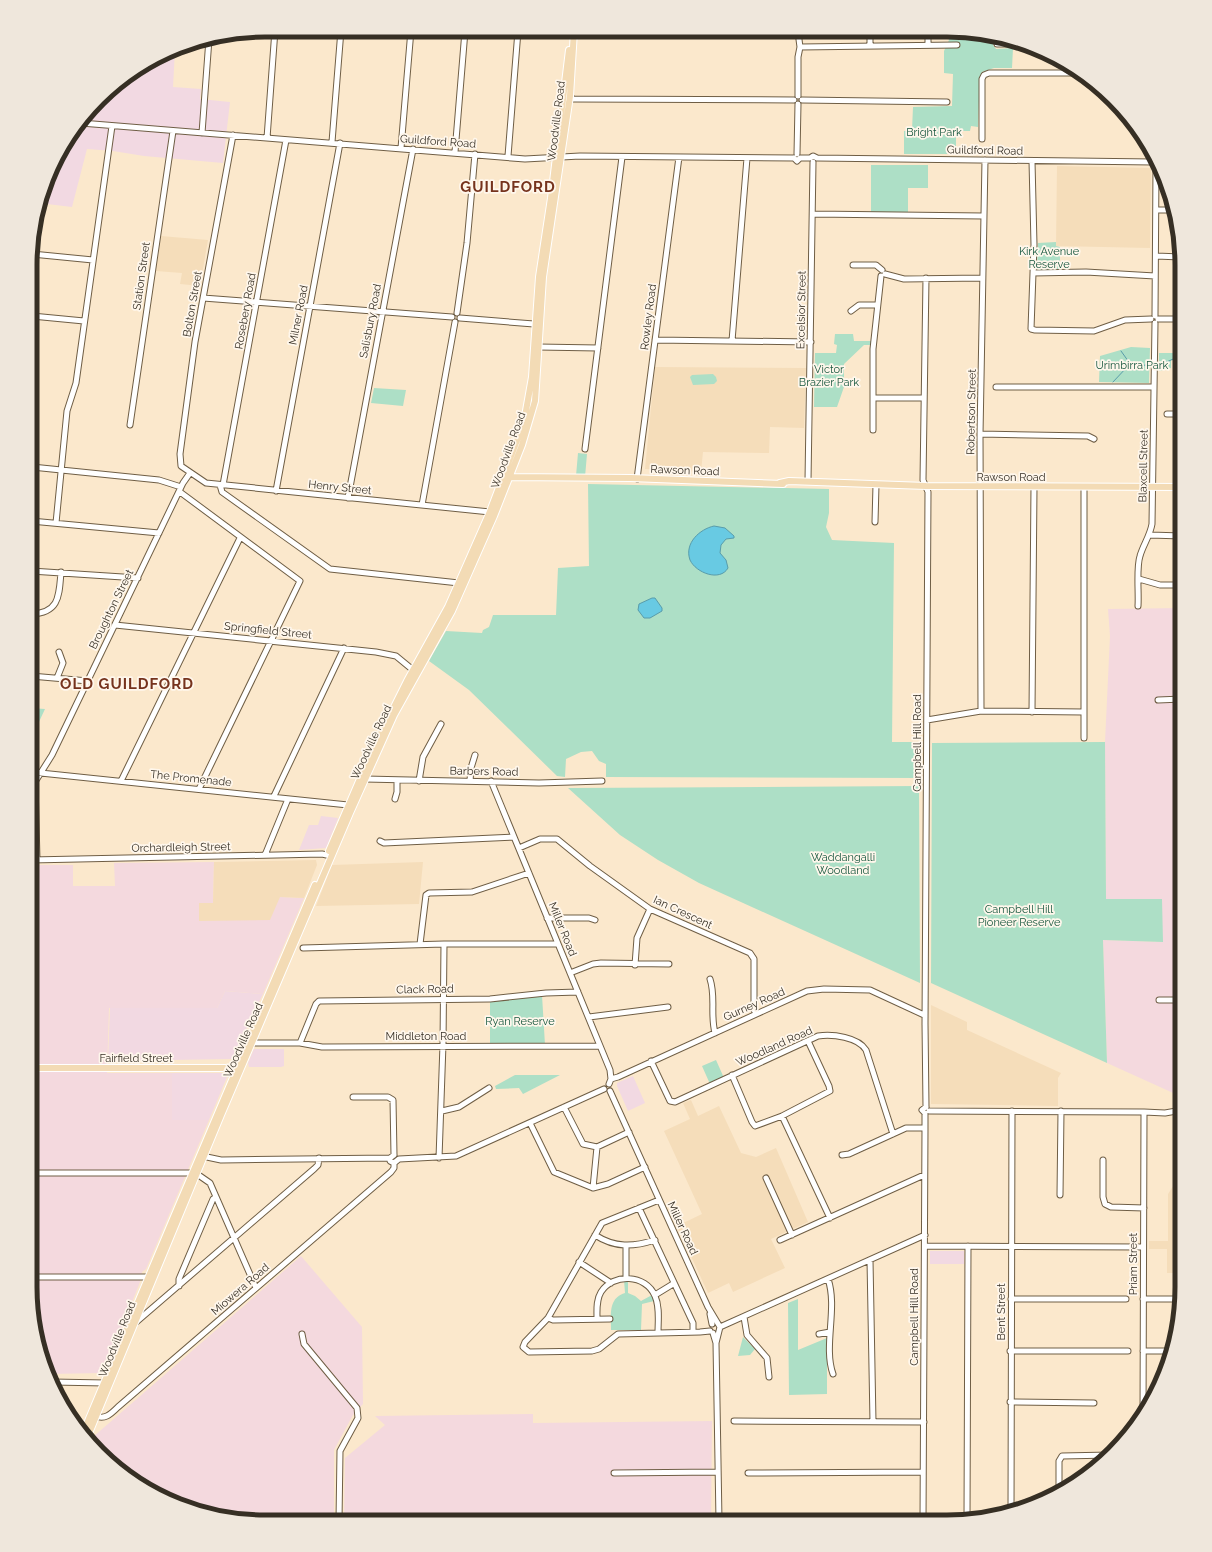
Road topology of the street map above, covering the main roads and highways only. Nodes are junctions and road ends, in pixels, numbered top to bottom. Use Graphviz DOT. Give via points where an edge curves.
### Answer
graph roads {
  1 [pos="571,37"];
  2 [pos="572,37"];
  3 [pos="559,158"];
  4 [pos="506,477"];
  5 [pos="808,481"];
  6 [pos="780,483"];
  7 [pos="840,484"];
  8 [pos="793,485"];
  9 [pos="828,485"];
  10 [pos="1175,487"];
  11 [pos="426,651"];
  12 [pos="416,667"];
  13 [pos="330,855"];
  14 [pos="37,1068"];
  15 [pos="238,1068"];
  16 [pos="194,1173"];
  17 [pos="94,1416"];
  18 [pos="86,1428"];
  19 [pos="89,1432"];
  1 -- 3 [label="main road, Woodville Road"];
  2 -- 3 [label="main road, Woodville Road" via="570,96"];
  3 -- 4 [label="main road, Woodville Road" via="538,277 532,376 527,411"];
  3 -- 4 [label="main road, Woodville Road" via="543,277 534,401 530,422"];
  4 -- 6 [label="main road, Rawson Road"];
  4 -- 11 [label="main road, Woodville Road"];
  4 -- 11 [label="main road, Woodville Road" via="494,516 452,610"];
  5 -- 6 [label="main road, Rawson Road"];
  5 -- 7 [label="main road, Rawson Road"];
  5 -- 8 [label="main road"];
  5 -- 9 [label="main road"];
  6 -- 8 [label="main road, Rawson Road"];
  7 -- 9 [label="main road, Rawson Road"];
  7 -- 10 [label="main road, Rawson Road"];
  8 -- 9 [label="main road, Rawson Road"];
  11 -- 12 [label="main road, Woodville Road"];
  12 -- 13 [label="main road, Woodville Road"];
  12 -- 13 [label="main road, Woodville Road" via="372,750"];
  13 -- 15 [label="main road, Woodville Road"];
  13 -- 15 [label="main road, Woodville Road" via="252,1042"];
  14 -- 15 [label="main road, Fairfield Street"];
  15 -- 16 [label="main road, Woodville Road"];
  16 -- 17 [label="main road, Woodville Road"];
  16 -- 17 [label="main road, Woodville Road" via="148,1277"];
  17 -- 18 [label="main road, Woodville Road"];
  17 -- 19 [label="main road, Woodville Road"];
}
